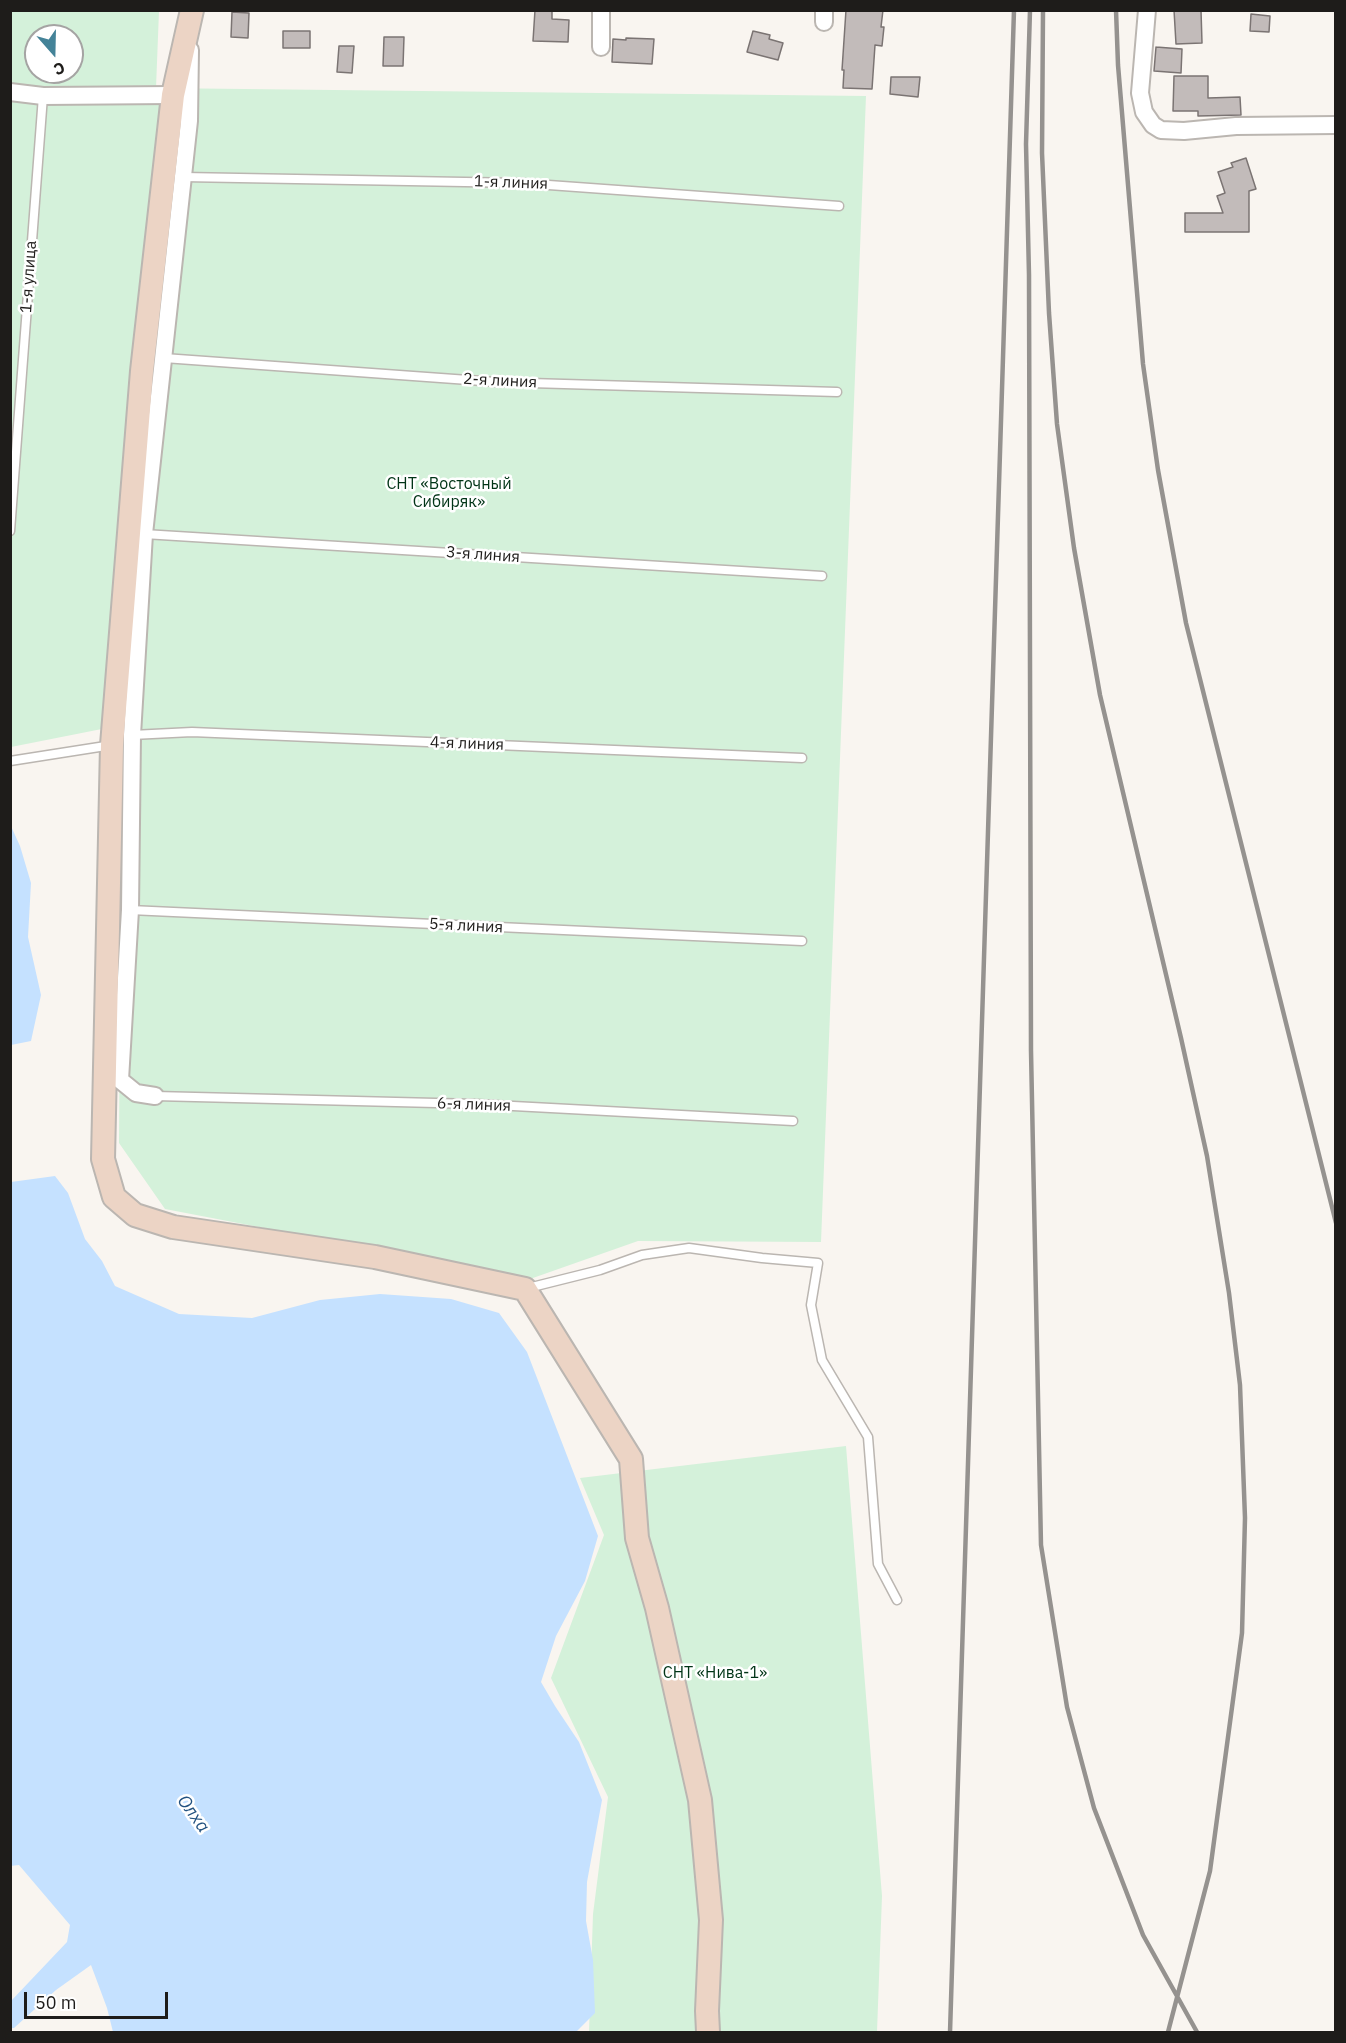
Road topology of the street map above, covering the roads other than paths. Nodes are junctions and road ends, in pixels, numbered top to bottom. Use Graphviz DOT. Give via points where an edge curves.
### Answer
graph roads {
  1 [pos="601,10"];
  2 [pos="1147,10"];
  3 [pos="191,16"];
  4 [pos="601,47"];
  5 [pos="10,92"];
  6 [pos="173,95"];
  7 [pos="43,96"];
  8 [pos="1335,125"];
  9 [pos="183,177"];
  10 [pos="839,206"];
  11 [pos="164,358"];
  12 [pos="837,393"];
  13 [pos="10,531"];
  14 [pos="144,534"];
  15 [pos="822,576"];
  16 [pos="122,740"];
  17 [pos="802,758"];
  18 [pos="12,759"];
  19 [pos="130,910"];
  20 [pos="802,942"];
  21 [pos="155,1096"];
  22 [pos="793,1121"];
  23 [pos="525,1289"];
  24 [pos="897,1600"];
  25 [pos="708,2032"];
  1 -- 4 [label="street"];
  2 -- 8 [label="street" via="1140,93 1144,112 1161,130"];
  3 -- 6 [label="street"];
  3 -- 9 [label="street" via="189,121"];
  5 -- 7 [label="street"];
  6 -- 7 [label="street"];
  6 -- 16 [label="street" via="142,371"];
  7 -- 13 [label="lane, 1-я улица"];
  9 -- 10 [label="lane, 1-я линия" via="521,183"];
  9 -- 11 [label="street"];
  11 -- 12 [label="lane, 2-я линия" via="496,382"];
  11 -- 14 [label="street"];
  14 -- 15 [label="lane, 3-я линия"];
  14 -- 16 [label="street"];
  16 -- 17 [label="lane, 4-я линия" via="192,732"];
  16 -- 18 [label="lane, 4-я линия"];
  16 -- 19 [label="street"];
  16 -- 23 [label="street" via="103,1159 114,1197 135,1215 173,1227 375,1257"];
  19 -- 20 [label="lane, 5-я линия"];
  19 -- 21 [label="street" via="120,1080 136,1093"];
  21 -- 22 [label="lane, 6-я линия" via="476,1104"];
  23 -- 24 [label="lane" via="642,1255 689,1248 818,1263 811,1305 822,1360 868,1437 878,1564"];
  23 -- 25 [label="street" via="631,1459 637,1538 657,1608 700,1800 711,1920"];
}
